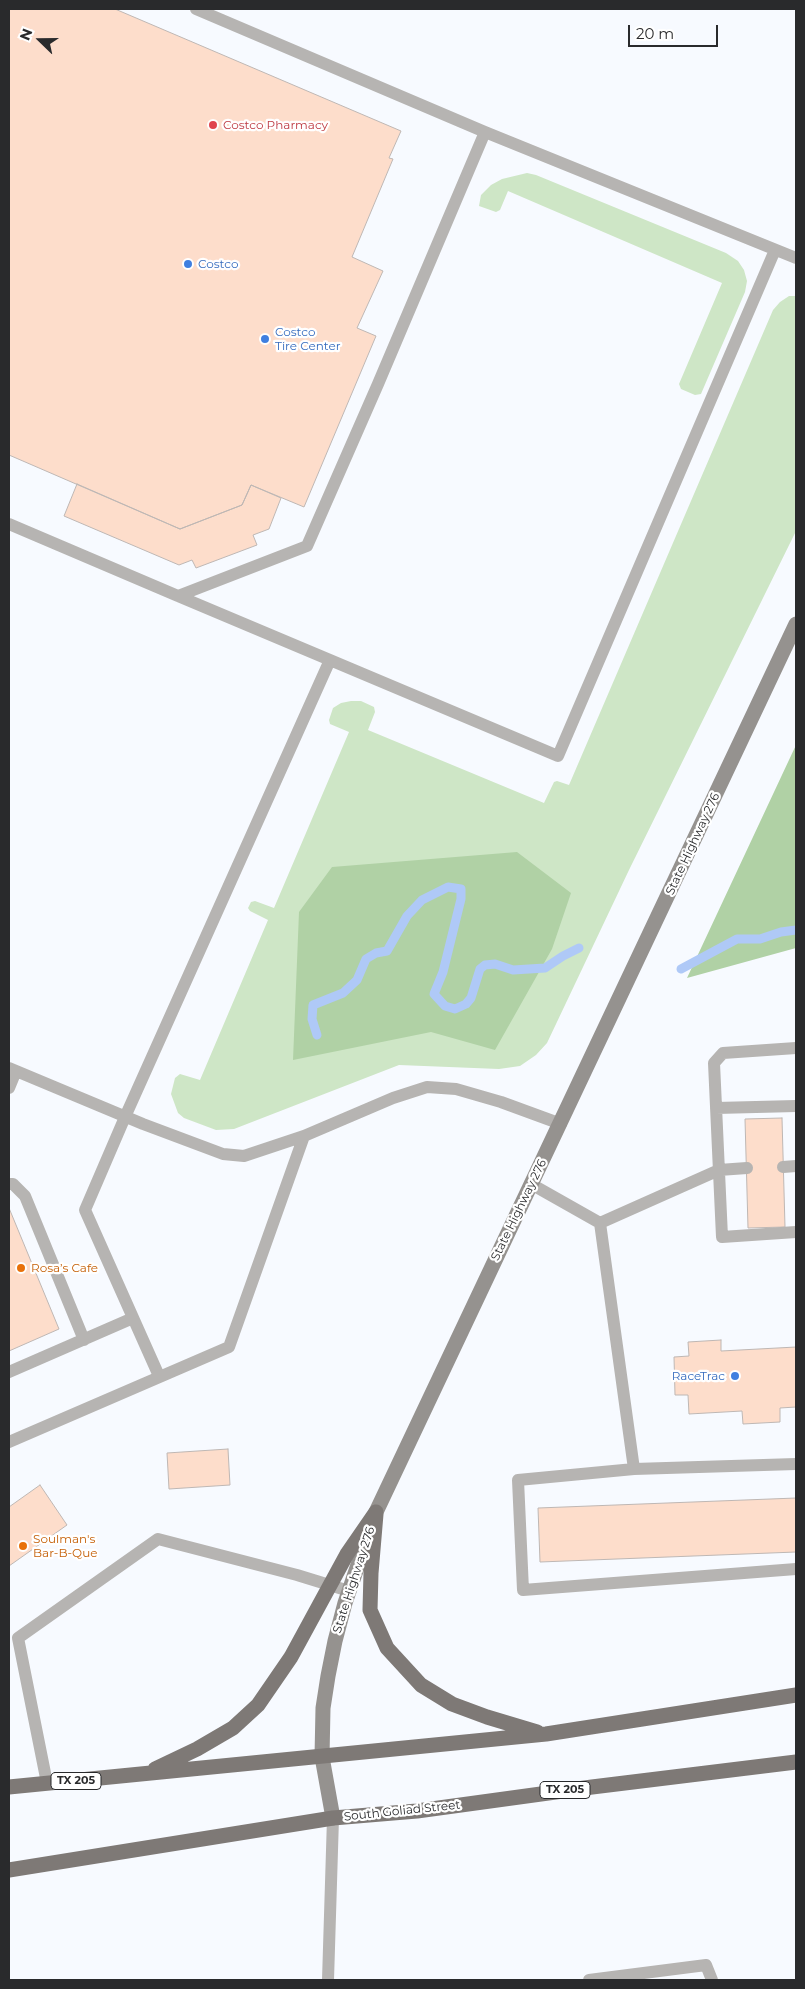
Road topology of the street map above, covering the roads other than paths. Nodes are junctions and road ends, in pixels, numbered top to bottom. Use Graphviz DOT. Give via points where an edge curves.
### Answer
graph roads {
  1 [pos="196,9"];
  2 [pos="485,132"];
  3 [pos="775,250"];
  4 [pos="796,258"];
  5 [pos="9,524"];
  6 [pos="178,596"];
  7 [pos="796,624"];
  8 [pos="330,660"];
  9 [pos="796,1048"];
  10 [pos="13,1069"];
  11 [pos="9,1088"];
  12 [pos="796,1106"];
  13 [pos="716,1108"];
  14 [pos="125,1116"];
  15 [pos="561,1124"];
  16 [pos="304,1136"];
  17 [pos="747,1168"];
  18 [pos="719,1170"];
  19 [pos="9,1184"];
  20 [pos="531,1184"];
  21 [pos="600,1223"];
  22 [pos="796,1232"];
  23 [pos="133,1318"];
  24 [pos="84,1340"];
  25 [pos="9,1372"];
  26 [pos="159,1376"];
  27 [pos="9,1442"];
  28 [pos="796,1464"];
  29 [pos="634,1468"];
  30 [pos="376,1512"];
  31 [pos="796,1569"];
  32 [pos="330,1584"];
  33 [pos="349,1590"];
  34 [pos="796,1695"];
  35 [pos="546,1734"];
  36 [pos="322,1757"];
  37 [pos="796,1762"];
  38 [pos="144,1774"];
  39 [pos="47,1783"];
  40 [pos="9,1787"];
  41 [pos="333,1818"];
  42 [pos="9,1870"];
  43 [pos="328,1980"];
  44 [pos="589,1980"];
  45 [pos="712,1980"];
  1 -- 2 [label="lane"];
  2 -- 3 [label="lane"];
  2 -- 6 [label="lane" via="307,546"];
  3 -- 4 [label="lane"];
  3 -- 8 [label="lane" via="558,756"];
  5 -- 6 [label="lane"];
  6 -- 8 [label="lane"];
  7 -- 15 [label="street, State Highway 276"];
  8 -- 14 [label="lane"];
  9 -- 13 [label="lane" via="723,1053 714,1063"];
  10 -- 11 [label="lane"];
  10 -- 14 [label="lane"];
  12 -- 13 [label="lane"];
  13 -- 18 [label="lane"];
  14 -- 16 [label="lane" via="222,1154 244,1156"];
  14 -- 23 [label="lane" via="85,1210"];
  15 -- 16 [label="lane" via="456,1088 427,1087"];
  15 -- 20 [label="street, State Highway 276"];
  16 -- 26 [label="lane" via="229,1346"];
  17 -- 18 [label="lane"];
  18 -- 21 [label="lane"];
  18 -- 22 [label="lane" via="722,1237"];
  19 -- 24 [label="lane" via="25,1196"];
  20 -- 21 [label="lane"];
  20 -- 30 [label="street, State Highway 276"];
  21 -- 29 [label="lane"];
  23 -- 24 [label="lane"];
  23 -- 26 [label="lane"];
  24 -- 25 [label="lane"];
  26 -- 27 [label="lane"];
  28 -- 29 [label="lane"];
  29 -- 31 [label="lane" via="518,1480 523,1590"];
  30 -- 32 [label="main road"];
  30 -- 33 [label="street, State Highway 276"];
  30 -- 35 [label="main road" via="370,1610 387,1648 421,1685 452,1704"];
  32 -- 33 [label="lane"];
  32 -- 38 [label="main road" via="291,1657 258,1705 233,1728"];
  32 -- 39 [label="lane" via="158,1539 18,1638"];
  33 -- 36 [label="street, State Highway 276" via="328,1676 323,1708"];
  34 -- 35 [label="main road, TX 205"];
  35 -- 36 [label="main road, TX 205"];
  36 -- 38 [label="main road, TX 205"];
  36 -- 41 [label="street, State Highway 276"];
  37 -- 41 [label="main road, South Goliad Street / TX 205" via="416,1811"];
  38 -- 39 [label="main road, TX 205"];
  39 -- 40 [label="main road, TX 205"];
  41 -- 42 [label="main road, South Goliad Street / TX 205"];
  41 -- 43 [label="lane"];
  44 -- 45 [label="lane" via="706,1964"];
}
